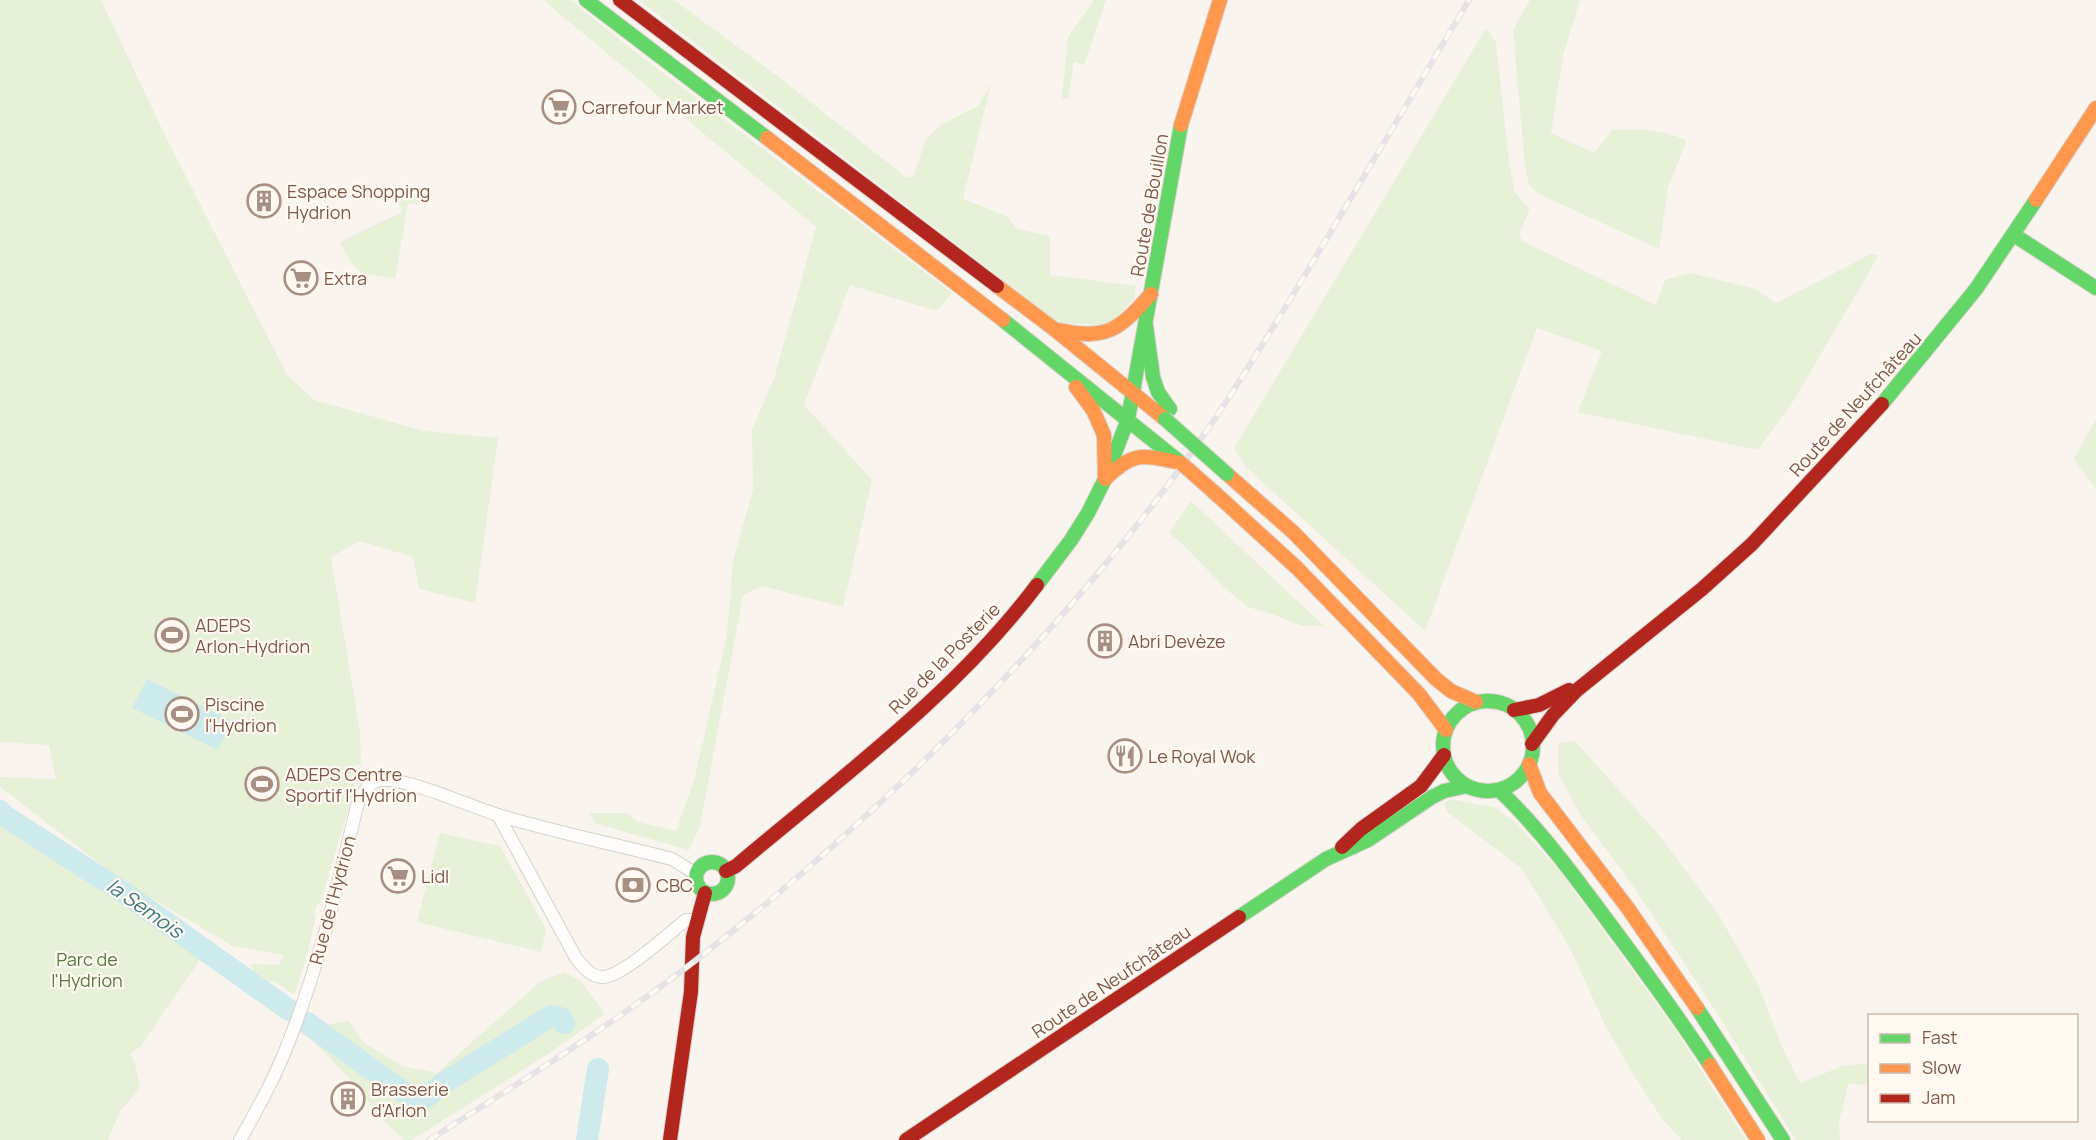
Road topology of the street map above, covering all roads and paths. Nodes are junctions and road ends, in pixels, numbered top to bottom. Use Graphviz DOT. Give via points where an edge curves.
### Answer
graph roads {
  1 [pos="586,0"];
  2 [pos="620,0"];
  3 [pos="1220,0"];
  4 [pos="2096,108"];
  5 [pos="2014,235"];
  6 [pos="2096,288"];
  7 [pos="1151,294"];
  8 [pos="1146,326"];
  9 [pos="1054,329"];
  10 [pos="1073,374"];
  11 [pos="1134,393"];
  12 [pos="1167,414"];
  13 [pos="1128,420"];
  14 [pos="1181,463"];
  15 [pos="1105,479"];
  16 [pos="1590,680"];
  17 [pos="1476,702"];
  18 [pos="1514,710"];
  19 [pos="1446,730"];
  20 [pos="1533,744"];
  21 [pos="1443,755"];
  22 [pos="1529,764"];
  23 [pos="1467,786"];
  24 [pos="1499,790"];
  25 [pos="498,815"];
  26 [pos="1337,852"];
  27 [pos="726,871"];
  28 [pos="696,874"];
  29 [pos="705,893"];
  30 [pos="697,920"];
  31 [pos="240,1140"];
  32 [pos="670,1140"];
  33 [pos="906,1140"];
  34 [pos="1758,1140"];
  35 [pos="1783,1140"];
  1 -- 10 [label="main road"];
  2 -- 9 [label="main road"];
  3 -- 7 [label="main road, Route de Bouillon" via="1181,126"];
  4 -- 5 [label="main road, Route de Neufchâteau"];
  5 -- 6 [label="main road"];
  5 -- 16 [label="main road, Route de Neufchâteau" via="1938,338 1766,530 1683,606"];
  7 -- 8 [label="main road, Route de Bouillon"];
  7 -- 9 [label="main road" via="1115,329 1096,335"];
  8 -- 11 [label="main road, Route de Bouillon"];
  8 -- 12 [label="main road" via="1153,377"];
  9 -- 11 [label="main road"];
  10 -- 13 [label="main road"];
  10 -- 15 [label="main road" via="1076,387 1093,410 1104,435"];
  11 -- 12 [label="main road"];
  11 -- 13 [label="main road, Route de Bouillon"];
  12 -- 17 [label="main road, bridge" via="1293,532 1436,679"];
  13 -- 14 [label="main road"];
  13 -- 15 [label="main road, Rue de la Posterie"];
  14 -- 15 [label="main road" via="1143,456 1124,461"];
  14 -- 19 [label="main road, bridge" via="1297,568 1419,694"];
  15 -- 27 [label="main road, Rue de la Posterie" via="1071,540 980,653 881,744"];
  16 -- 18 [label="main road, Route de Neufchâteau" via="1539,705"];
  16 -- 20 [label="main road, Route de Neufchâteau" via="1555,711"];
  17 -- 18 [label="main road" via="1502,703"];
  17 -- 19 [label="main road" via="1458,713"];
  18 -- 20 [label="main road" via="1527,724"];
  19 -- 21 [label="main road"];
  20 -- 22 [label="main road"];
  21 -- 23 [label="main road" via="1456,779"];
  21 -- 26 [label="main road, Route de Neufchâteau" via="1419,787 1355,832"];
  22 -- 24 [label="main road" via="1517,780"];
  22 -- 35 [label="main road" via="1540,793 1683,986"];
  23 -- 24 [label="main road"];
  23 -- 26 [label="main road, Route de Neufchâteau" via="1432,797 1368,840"];
  24 -- 34 [label="main road" via="1527,816 1632,953"];
  25 -- 28 [label="street, Rue de l'Hydrion" via="672,859"];
  25 -- 30 [label="street" via="586,970 600,977 613,976 686,920"];
  25 -- 31 [label="street, Rue de l'Hydrion" via="390,780 371,783 361,795 326,929 289,1043"];
  26 -- 33 [label="main road, Route de Neufchâteau"];
  27 -- 28 [label="main road" via="717,863 710,863"];
  27 -- 29 [label="main road, Rue de la Posterie" via="728,880 723,889 714,895"];
  28 -- 29 [label="main road" via="697,884"];
  29 -- 30 [label="main road"];
  30 -- 32 [label="main road"];
}
